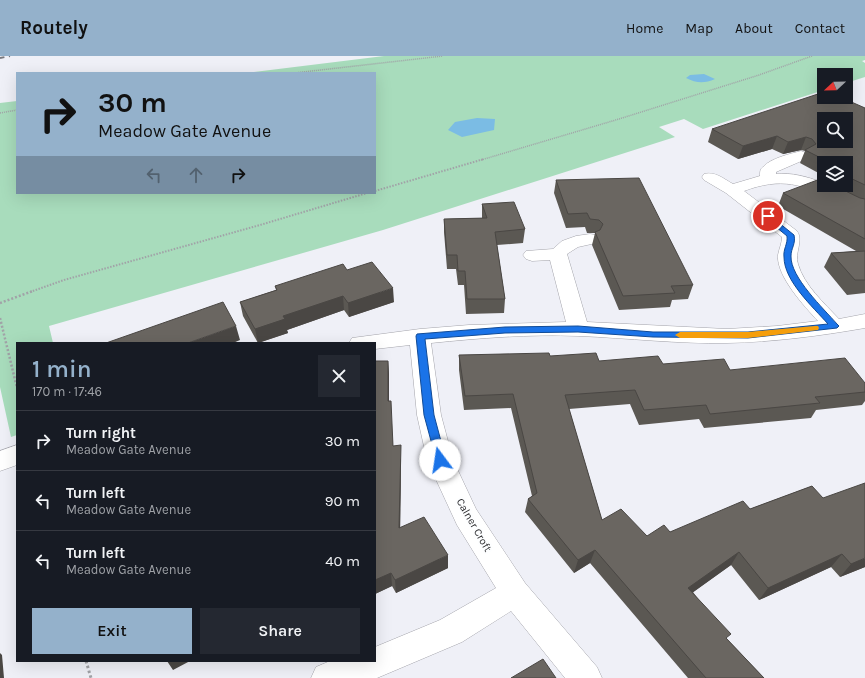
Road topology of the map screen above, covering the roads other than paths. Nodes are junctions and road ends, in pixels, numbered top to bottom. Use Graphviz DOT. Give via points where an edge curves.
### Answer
graph roads {
  1 [pos="801,156"];
  2 [pos="710,177"];
  3 [pos="768,179"];
  4 [pos="732,190"];
  5 [pos="865,209"];
  6 [pos="590,239"];
  7 [pos="558,254"];
  8 [pos="532,256"];
  9 [pos="865,321"];
  10 [pos="834,326"];
  11 [pos="578,329"];
  12 [pos="420,336"];
  13 [pos="369,342"];
  14 [pos="16,455"];
  15 [pos="0,461"];
  16 [pos="515,593"];
  17 [pos="327,678"];
  18 [pos="586,678"];
  1 -- 3 [label="street" via="768,170"];
  2 -- 4 [label="street"];
  3 -- 4 [label="street"];
  3 -- 5 [label="street" via="798,180 815,184"];
  4 -- 10 [label="street" via="791,235 792,242 787,256 792,272 800,288"];
  6 -- 7 [label="street" via="578,240 564,246"];
  7 -- 8 [label="street"];
  7 -- 11 [label="street"];
  9 -- 10 [label="street"];
  10 -- 11 [label="street" via="748,335 653,334"];
  11 -- 12 [label="street" via="505,330"];
  12 -- 13 [label="street"];
  12 -- 16 [label="street, Calner Croft" via="429,415 440,460 466,517"];
  14 -- 15 [label="street"];
  16 -- 17 [label="street" via="451,630 375,663"];
  16 -- 18 [label="street, Calner Croft"];
}
